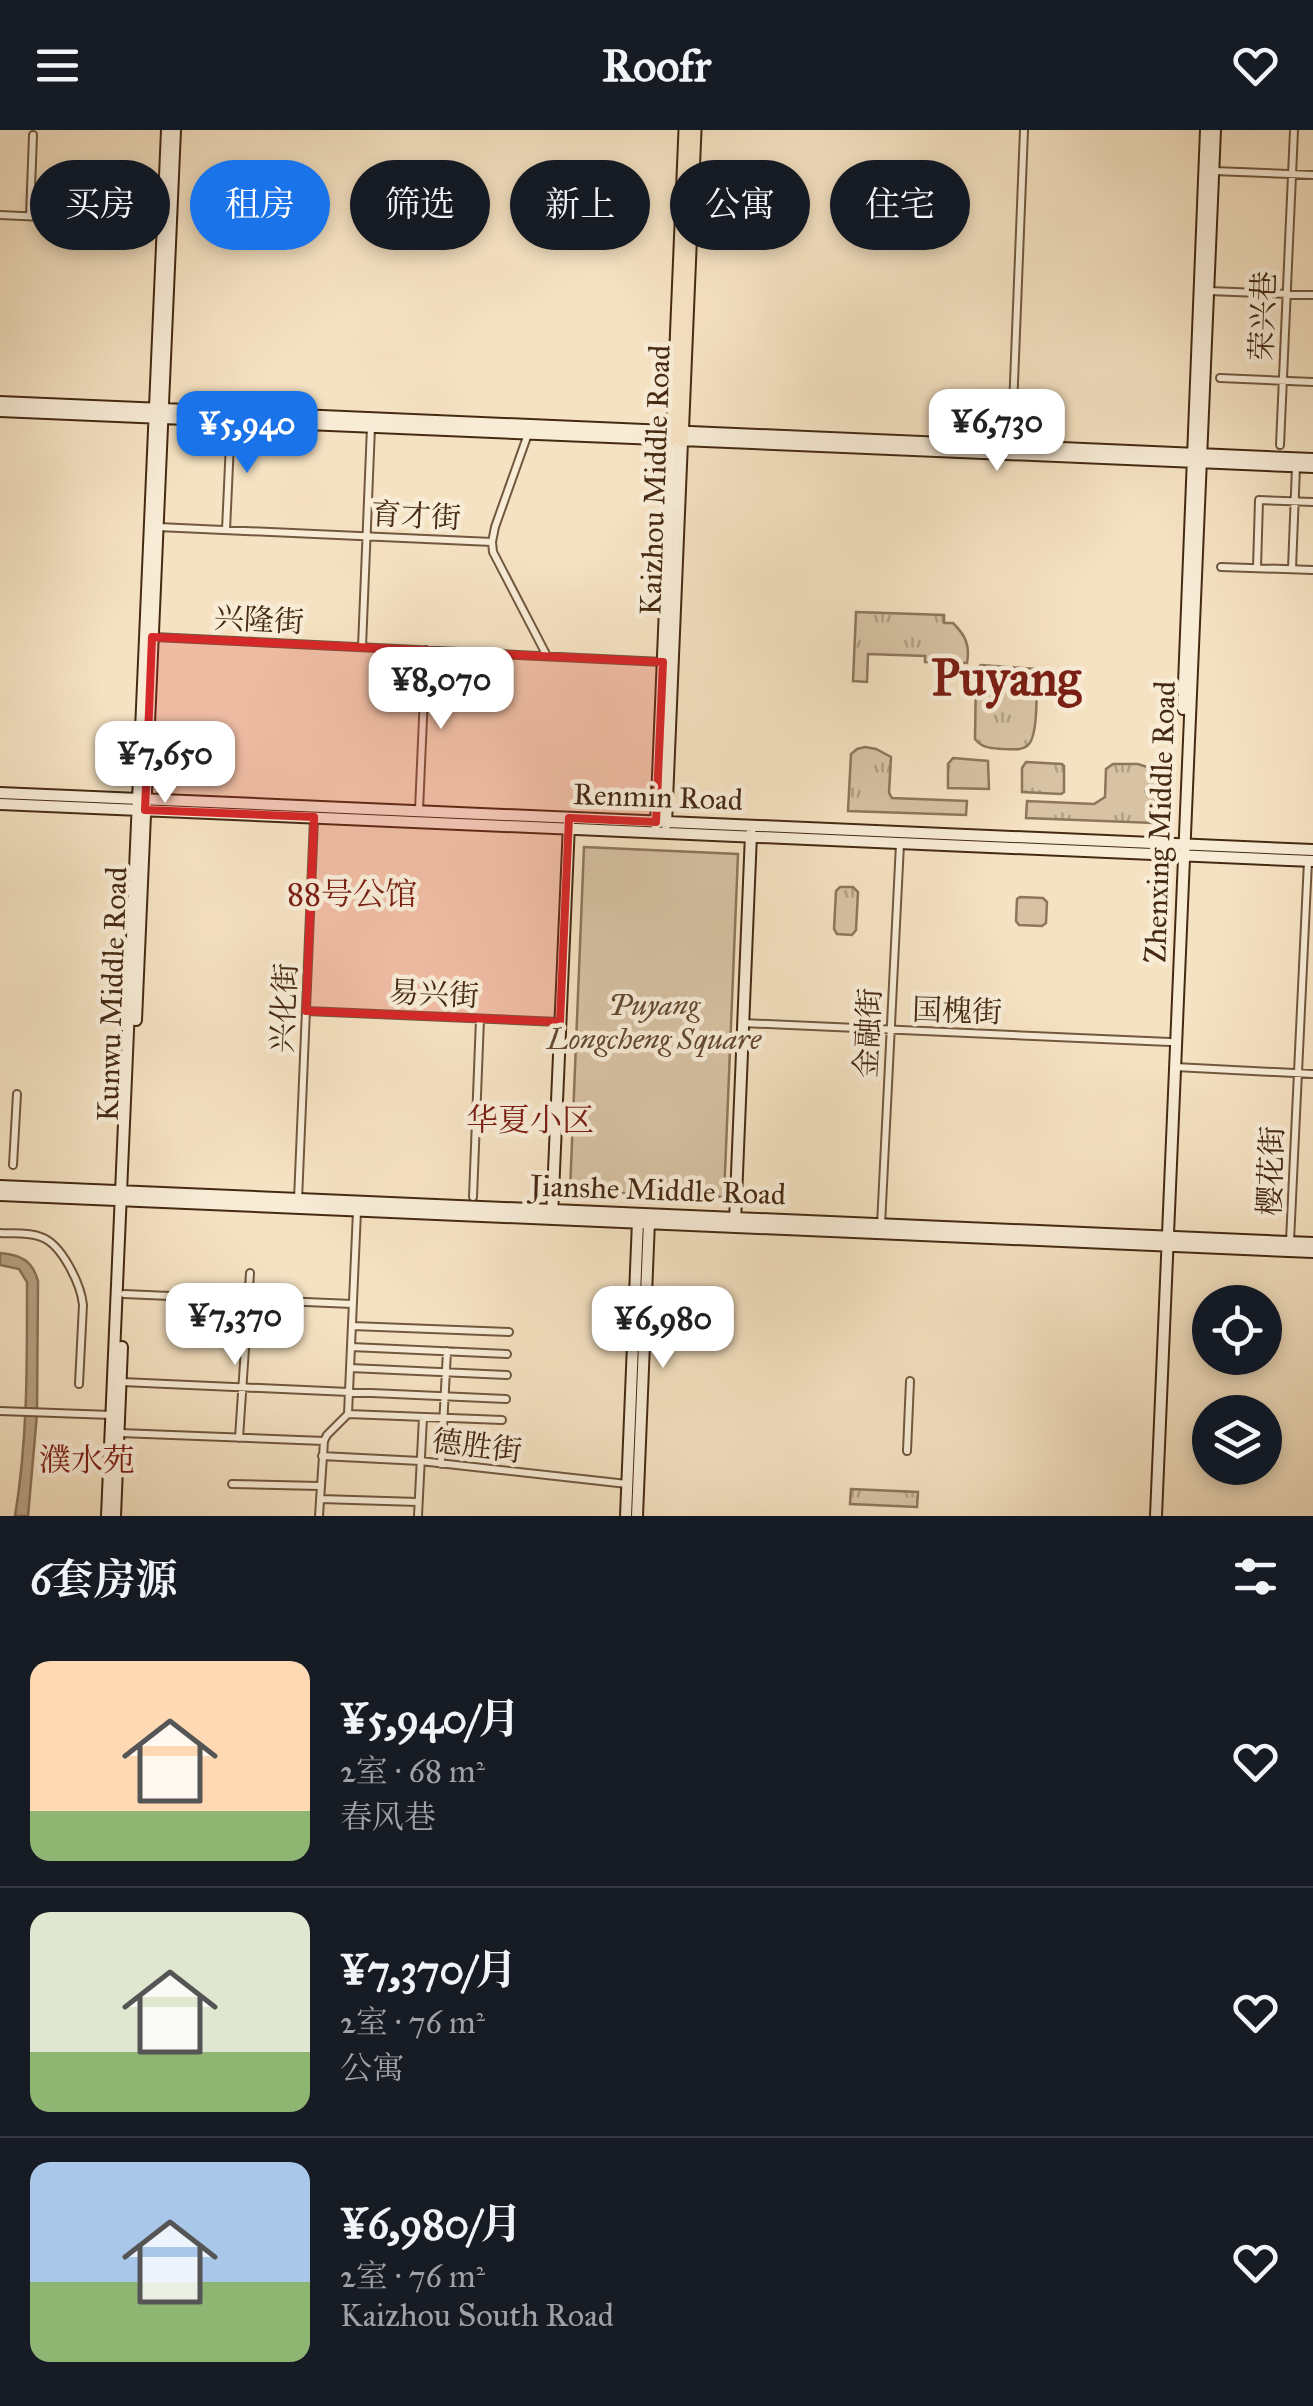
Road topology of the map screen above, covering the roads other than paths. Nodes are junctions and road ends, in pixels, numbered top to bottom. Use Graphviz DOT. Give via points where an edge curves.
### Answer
graph roads {
  1 [pos="171,130"];
  2 [pos="685,130"];
  3 [pos="695,130"];
  4 [pos="1024,130"];
  5 [pos="1206,130"];
  6 [pos="1215,130"];
  7 [pos="1294,130"];
  8 [pos="34,135"];
  9 [pos="33,160"];
  10 [pos="1213,171"];
  11 [pos="1292,174"];
  12 [pos="1313,175"];
  13 [pos="0,215"];
  14 [pos="30,216"];
  15 [pos="1208,291"];
  16 [pos="1287,294"];
  17 [pos="1313,295"];
  18 [pos="1220,378"];
  19 [pos="1283,380"];
  20 [pos="1313,382"];
  21 [pos="0,402"];
  22 [pos="0,411"];
  23 [pos="158,414"];
  24 [pos="231,421"];
  25 [pos="371,427"];
  26 [pos="528,434"];
  27 [pos="1012,434"];
  28 [pos="677,436"];
  29 [pos="1280,445"];
  30 [pos="1197,458"];
  31 [pos="1313,458"];
  32 [pos="1296,466"];
  33 [pos="1313,467"];
  34 [pos="1294,502"];
  35 [pos="1313,502"];
  36 [pos="157,526"];
  37 [pos="226,530"];
  38 [pos="366,536"];
  39 [pos="492,542"];
  40 [pos="1220,566"];
  41 [pos="1257,568"];
  42 [pos="1292,569"];
  43 [pos="1313,570"];
  44 [pos="152,637"];
  45 [pos="362,647"];
  46 [pos="426,650"];
  47 [pos="547,656"];
  48 [pos="662,662"];
  49 [pos="0,793"];
  50 [pos="0,804"];
  51 [pos="141,805"];
  52 [pos="419,811"];
  53 [pos="314,818"];
  54 [pos="569,823"];
  55 [pos="660,827"];
  56 [pos="752,831"];
  57 [pos="900,843"];
  58 [pos="1181,850"];
  59 [pos="1311,857"];
  60 [pos="306,1011"];
  61 [pos="480,1019"];
  62 [pos="560,1022"];
  63 [pos="744,1023"];
  64 [pos="891,1030"];
  65 [pos="1170,1042"];
  66 [pos="1175,1067"];
  67 [pos="1297,1073"];
  68 [pos="1313,1074"];
  69 [pos="17,1094"];
  70 [pos="13,1165"];
  71 [pos="0,1186"];
  72 [pos="0,1195"];
  73 [pos="125,1196"];
  74 [pos="472,1198"];
  75 [pos="298,1200"];
  76 [pos="357,1211"];
  77 [pos="552,1215"];
  78 [pos="643,1219"];
  79 [pos="735,1223"];
  80 [pos="882,1225"];
  81 [pos="0,1233"];
  82 [pos="1165,1241"];
  83 [pos="1290,1242"];
  84 [pos="1313,1244"];
  85 [pos="1313,1252"];
  86 [pos="250,1272"];
  87 [pos="124,1294"];
  88 [pos="248,1300"];
  89 [pos="352,1304"];
  90 [pos="352,1326"];
  91 [pos="509,1332"];
  92 [pos="350,1348"];
  93 [pos="447,1351"];
  94 [pos="508,1354"];
  95 [pos="350,1368"];
  96 [pos="446,1372"];
  97 [pos="507,1375"];
  98 [pos="910,1381"];
  99 [pos="120,1382"];
  100 [pos="80,1384"];
  101 [pos="243,1387"];
  102 [pos="348,1391"];
  103 [pos="445,1396"];
  104 [pos="506,1399"];
  105 [pos="0,1411"];
  106 [pos="348,1414"];
  107 [pos="112,1415"];
  108 [pos="423,1417"];
  109 [pos="444,1418"];
  110 [pos="502,1420"];
  111 [pos="118,1433"];
  112 [pos="239,1438"];
  113 [pos="324,1441"];
  114 [pos="907,1450"];
  115 [pos="322,1456"];
  116 [pos="420,1461"];
  117 [pos="441,1464"];
  118 [pos="232,1484"];
  119 [pos="627,1484"];
  120 [pos="320,1486"];
  121 [pos="320,1499"];
  122 [pos="418,1502"];
  123 [pos="111,1516"];
  124 [pos="319,1516"];
  125 [pos="418,1516"];
  126 [pos="626,1516"];
  127 [pos="637,1516"];
  128 [pos="1153,1516"];
  1 -- 23 [label="street, Kunwu Middle Road"];
  2 -- 28 [label="main road, Kaizhou Middle Road"];
  3 -- 28 [label="main road, Kaizhou Middle Road"];
  4 -- 27 [label="street"];
  5 -- 30 [label="street, Zhenxing Middle Road"];
  6 -- 10 [label="street, Zhenxing Middle Road"];
  7 -- 11 [label="street, 荣兴巷"];
  8 -- 9 [label="street"];
  10 -- 11 [label="street"];
  10 -- 15 [label="street, Zhenxing Middle Road"];
  11 -- 12 [label="street"];
  11 -- 16 [label="street, 荣兴巷"];
  13 -- 14 [label="street"];
  15 -- 16 [label="street"];
  15 -- 30 [label="street, Zhenxing Middle Road"];
  16 -- 17 [label="street"];
  16 -- 19 [label="street, 荣兴巷"];
  18 -- 19 [label="street"];
  19 -- 20 [label="street"];
  19 -- 29 [label="street, 荣兴巷"];
  21 -- 23 [label="street"];
  22 -- 23 [label="street"];
  23 -- 24 [label="street"];
  23 -- 28 [label="street"];
  23 -- 36 [label="street, Kunwu Middle Road"];
  23 -- 51 [label="street, Kunwu Middle Road"];
  24 -- 25 [label="street"];
  24 -- 37 [label="street"];
  25 -- 26 [label="street"];
  25 -- 38 [label="street"];
  26 -- 28 [label="street"];
  26 -- 39 [label="street"];
  28 -- 30 [label="street"];
  28 -- 48 [label="street, Kaizhou Middle Road"];
  28 -- 55 [label="street, Kaizhou Middle Road"];
  30 -- 31 [label="street"];
  30 -- 32 [label="street"];
  30 -- 58 [label="street, Zhenxing Middle Road"];
  32 -- 33 [label="street"];
  32 -- 34 [label="street"];
  34 -- 35 [label="street"];
  34 -- 41 [label="street" via="1259,500"];
  34 -- 42 [label="street"];
  36 -- 37 [label="street, 育才街"];
  36 -- 44 [label="street, Kunwu Middle Road"];
  37 -- 38 [label="street, 育才街"];
  38 -- 39 [label="street, 育才街"];
  38 -- 45 [label="street"];
  39 -- 47 [label="street"];
  40 -- 41 [label="street"];
  41 -- 42 [label="street"];
  42 -- 43 [label="street"];
  44 -- 45 [label="street, 兴隆街"];
  44 -- 51 [label="street, Kunwu Middle Road"];
  45 -- 46 [label="street, 兴隆街"];
  46 -- 47 [label="street, 兴隆街"];
  46 -- 52 [label="street"];
  47 -- 48 [label="street, 兴隆街"];
  48 -- 55 [label="street, Kaizhou Middle Road"];
  49 -- 51 [label="street, Renmin Road"];
  50 -- 51 [label="street, Renmin Road"];
  51 -- 52 [label="street, Renmin Road"];
  51 -- 53 [label="street, Renmin Road"];
  51 -- 73 [label="street, Kunwu Middle Road"];
  52 -- 54 [label="street, Renmin Road"];
  53 -- 54 [label="street, Renmin Road"];
  53 -- 60 [label="street, 兴化街"];
  54 -- 55 [label="street, Renmin Road"];
  54 -- 62 [label="street"];
  55 -- 56 [label="street, Renmin Road"];
  56 -- 57 [label="street, Renmin Road"];
  56 -- 58 [label="street, Renmin Road"];
  56 -- 63 [label="street"];
  57 -- 58 [label="street, Renmin Road"];
  57 -- 64 [label="street, 金融街"];
  58 -- 59 [label="street, Renmin Road"];
  58 -- 65 [label="street, Zhenxing Middle Road"];
  58 -- 66 [label="street, Zhenxing Middle Road"];
  59 -- 67 [label="street, 樱花街"];
  60 -- 61 [label="street, 易兴街"];
  60 -- 75 [label="street, 兴化街"];
  61 -- 62 [label="street, 易兴街"];
  61 -- 74 [label="street"];
  62 -- 77 [label="street"];
  63 -- 64 [label="street, 国槐街"];
  63 -- 79 [label="street"];
  64 -- 65 [label="street, 国槐街"];
  64 -- 80 [label="street, 金融街"];
  65 -- 82 [label="street, Zhenxing Middle Road"];
  66 -- 67 [label="street"];
  66 -- 82 [label="street, Zhenxing Middle Road"];
  67 -- 68 [label="street"];
  67 -- 83 [label="street, 樱花街"];
  69 -- 70 [label="street"];
  71 -- 73 [label="street, Jianshe Middle Road"];
  72 -- 73 [label="street, Jianshe Middle Road"];
  73 -- 75 [label="street, Jianshe Middle Road"];
  73 -- 76 [label="street, Jianshe Middle Road"];
  73 -- 87 [label="street"];
  73 -- 107 [label="street"];
  75 -- 77 [label="street, Jianshe Middle Road"];
  76 -- 77 [label="street, Jianshe Middle Road"];
  76 -- 89 [label="street"];
  77 -- 78 [label="street, Jianshe Middle Road"];
  78 -- 79 [label="street, Jianshe Middle Road"];
  78 -- 119 [label="street"];
  78 -- 127 [label="street"];
  79 -- 80 [label="street, Jianshe Middle Road"];
  79 -- 82 [label="street, Jianshe Middle Road"];
  80 -- 82 [label="street, Jianshe Middle Road"];
  81 -- 100 [label="street" via="43,1237 75,1277 83,1305"];
  82 -- 83 [label="street, Jianshe Middle Road"];
  82 -- 85 [label="street, Jianshe Middle Road"];
  82 -- 128 [label="street, Zhenxing Middle Road"];
  83 -- 84 [label="street, Jianshe Middle Road"];
  86 -- 88 [label="street"];
  87 -- 88 [label="street"];
  87 -- 99 [label="street"];
  88 -- 89 [label="street"];
  88 -- 101 [label="street"];
  89 -- 90 [label="street"];
  90 -- 91 [label="street"];
  90 -- 92 [label="street"];
  92 -- 93 [label="street"];
  92 -- 95 [label="street"];
  93 -- 94 [label="street"];
  93 -- 96 [label="street"];
  95 -- 96 [label="street"];
  95 -- 102 [label="street"];
  96 -- 97 [label="street"];
  96 -- 103 [label="street"];
  98 -- 114 [label="street"];
  99 -- 101 [label="street"];
  99 -- 111 [label="street"];
  101 -- 102 [label="street"];
  101 -- 112 [label="street"];
  102 -- 103 [label="street"];
  102 -- 106 [label="street"];
  103 -- 104 [label="street"];
  103 -- 109 [label="street"];
  105 -- 107 [label="street"];
  106 -- 108 [label="street"];
  106 -- 113 [label="street"];
  107 -- 123 [label="street"];
  108 -- 109 [label="street"];
  108 -- 116 [label="street"];
  109 -- 110 [label="street"];
  109 -- 117 [label="street"];
  111 -- 112 [label="street"];
  111 -- 123 [label="street"];
  112 -- 113 [label="street"];
  113 -- 115 [label="street"];
  115 -- 116 [label="street, 德胜街"];
  115 -- 120 [label="street"];
  116 -- 117 [label="street, 德胜街"];
  116 -- 122 [label="street"];
  117 -- 119 [label="street, 德胜街"];
  118 -- 120 [label="street"];
  119 -- 126 [label="street"];
  120 -- 121 [label="street"];
  121 -- 122 [label="street"];
  121 -- 124 [label="street"];
  122 -- 125 [label="street"];
}
